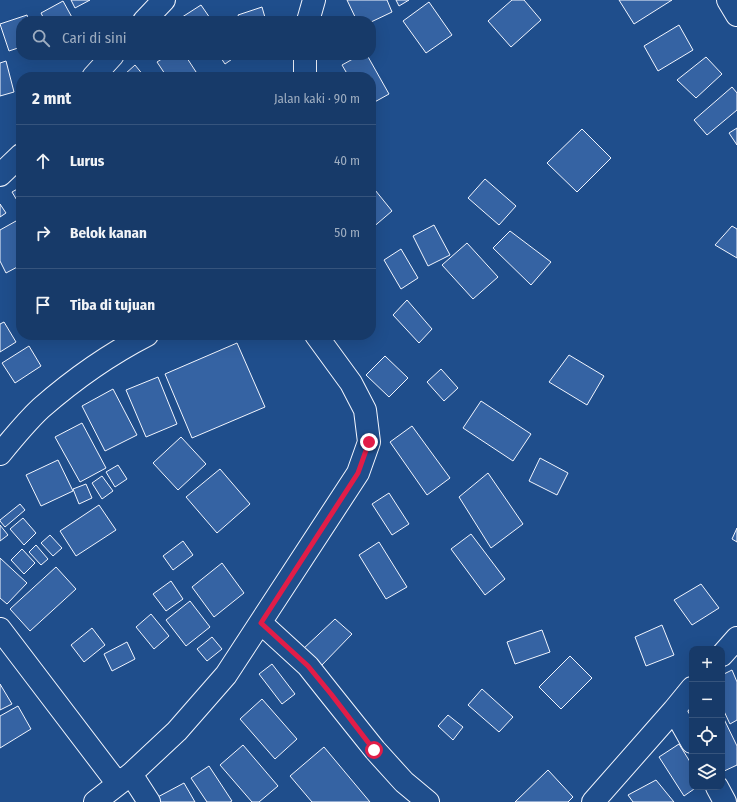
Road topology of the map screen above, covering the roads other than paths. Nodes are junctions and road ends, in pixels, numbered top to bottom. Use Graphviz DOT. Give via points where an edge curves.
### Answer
graph roads {
  1 [pos="164,0"];
  2 [pos="314,0"];
  3 [pos="728,0"];
  4 [pos="737,15"];
  5 [pos="149,16"];
  6 [pos="309,16"];
  7 [pos="108,60"];
  8 [pos="305,60"];
  9 [pos="98,72"];
  10 [pos="305,72"];
  11 [pos="16,160"];
  12 [pos="0,176"];
  13 [pos="137,340"];
  14 [pos="320,340"];
  15 [pos="0,454"];
  16 [pos="261,623"];
  17 [pos="0,630"];
  18 [pos="737,638"];
  19 [pos="725,652"];
  20 [pos="689,692"];
  21 [pos="674,710"];
  22 [pos="689,737"];
  23 [pos="125,779"];
  24 [pos="719,790"];
  25 [pos="95,802"];
  26 [pos="149,802"];
  27 [pos="428,802"];
  28 [pos="593,802"];
  29 [pos="725,802"];
  1 -- 5 [label="street"];
  2 -- 6 [label="street"];
  3 -- 4 [label="street"];
  7 -- 9 [label="street"];
  8 -- 10 [label="street"];
  11 -- 12 [label="street"];
  13 -- 15 [label="street" via="80,376 41,409"];
  14 -- 16 [label="street" via="351,383 365,410 369,442 358,473"];
  16 -- 23 [label="street" via="226,676 177,731"];
  16 -- 27 [label="street" via="308,666 374,750 404,782"];
  17 -- 23 [label="street"];
  18 -- 19 [label="street"];
  20 -- 21 [label="street"];
  21 -- 22 [label="street"];
  21 -- 28 [label="street"];
  23 -- 25 [label="street"];
  23 -- 26 [label="street"];
  24 -- 29 [label="street"];
}
